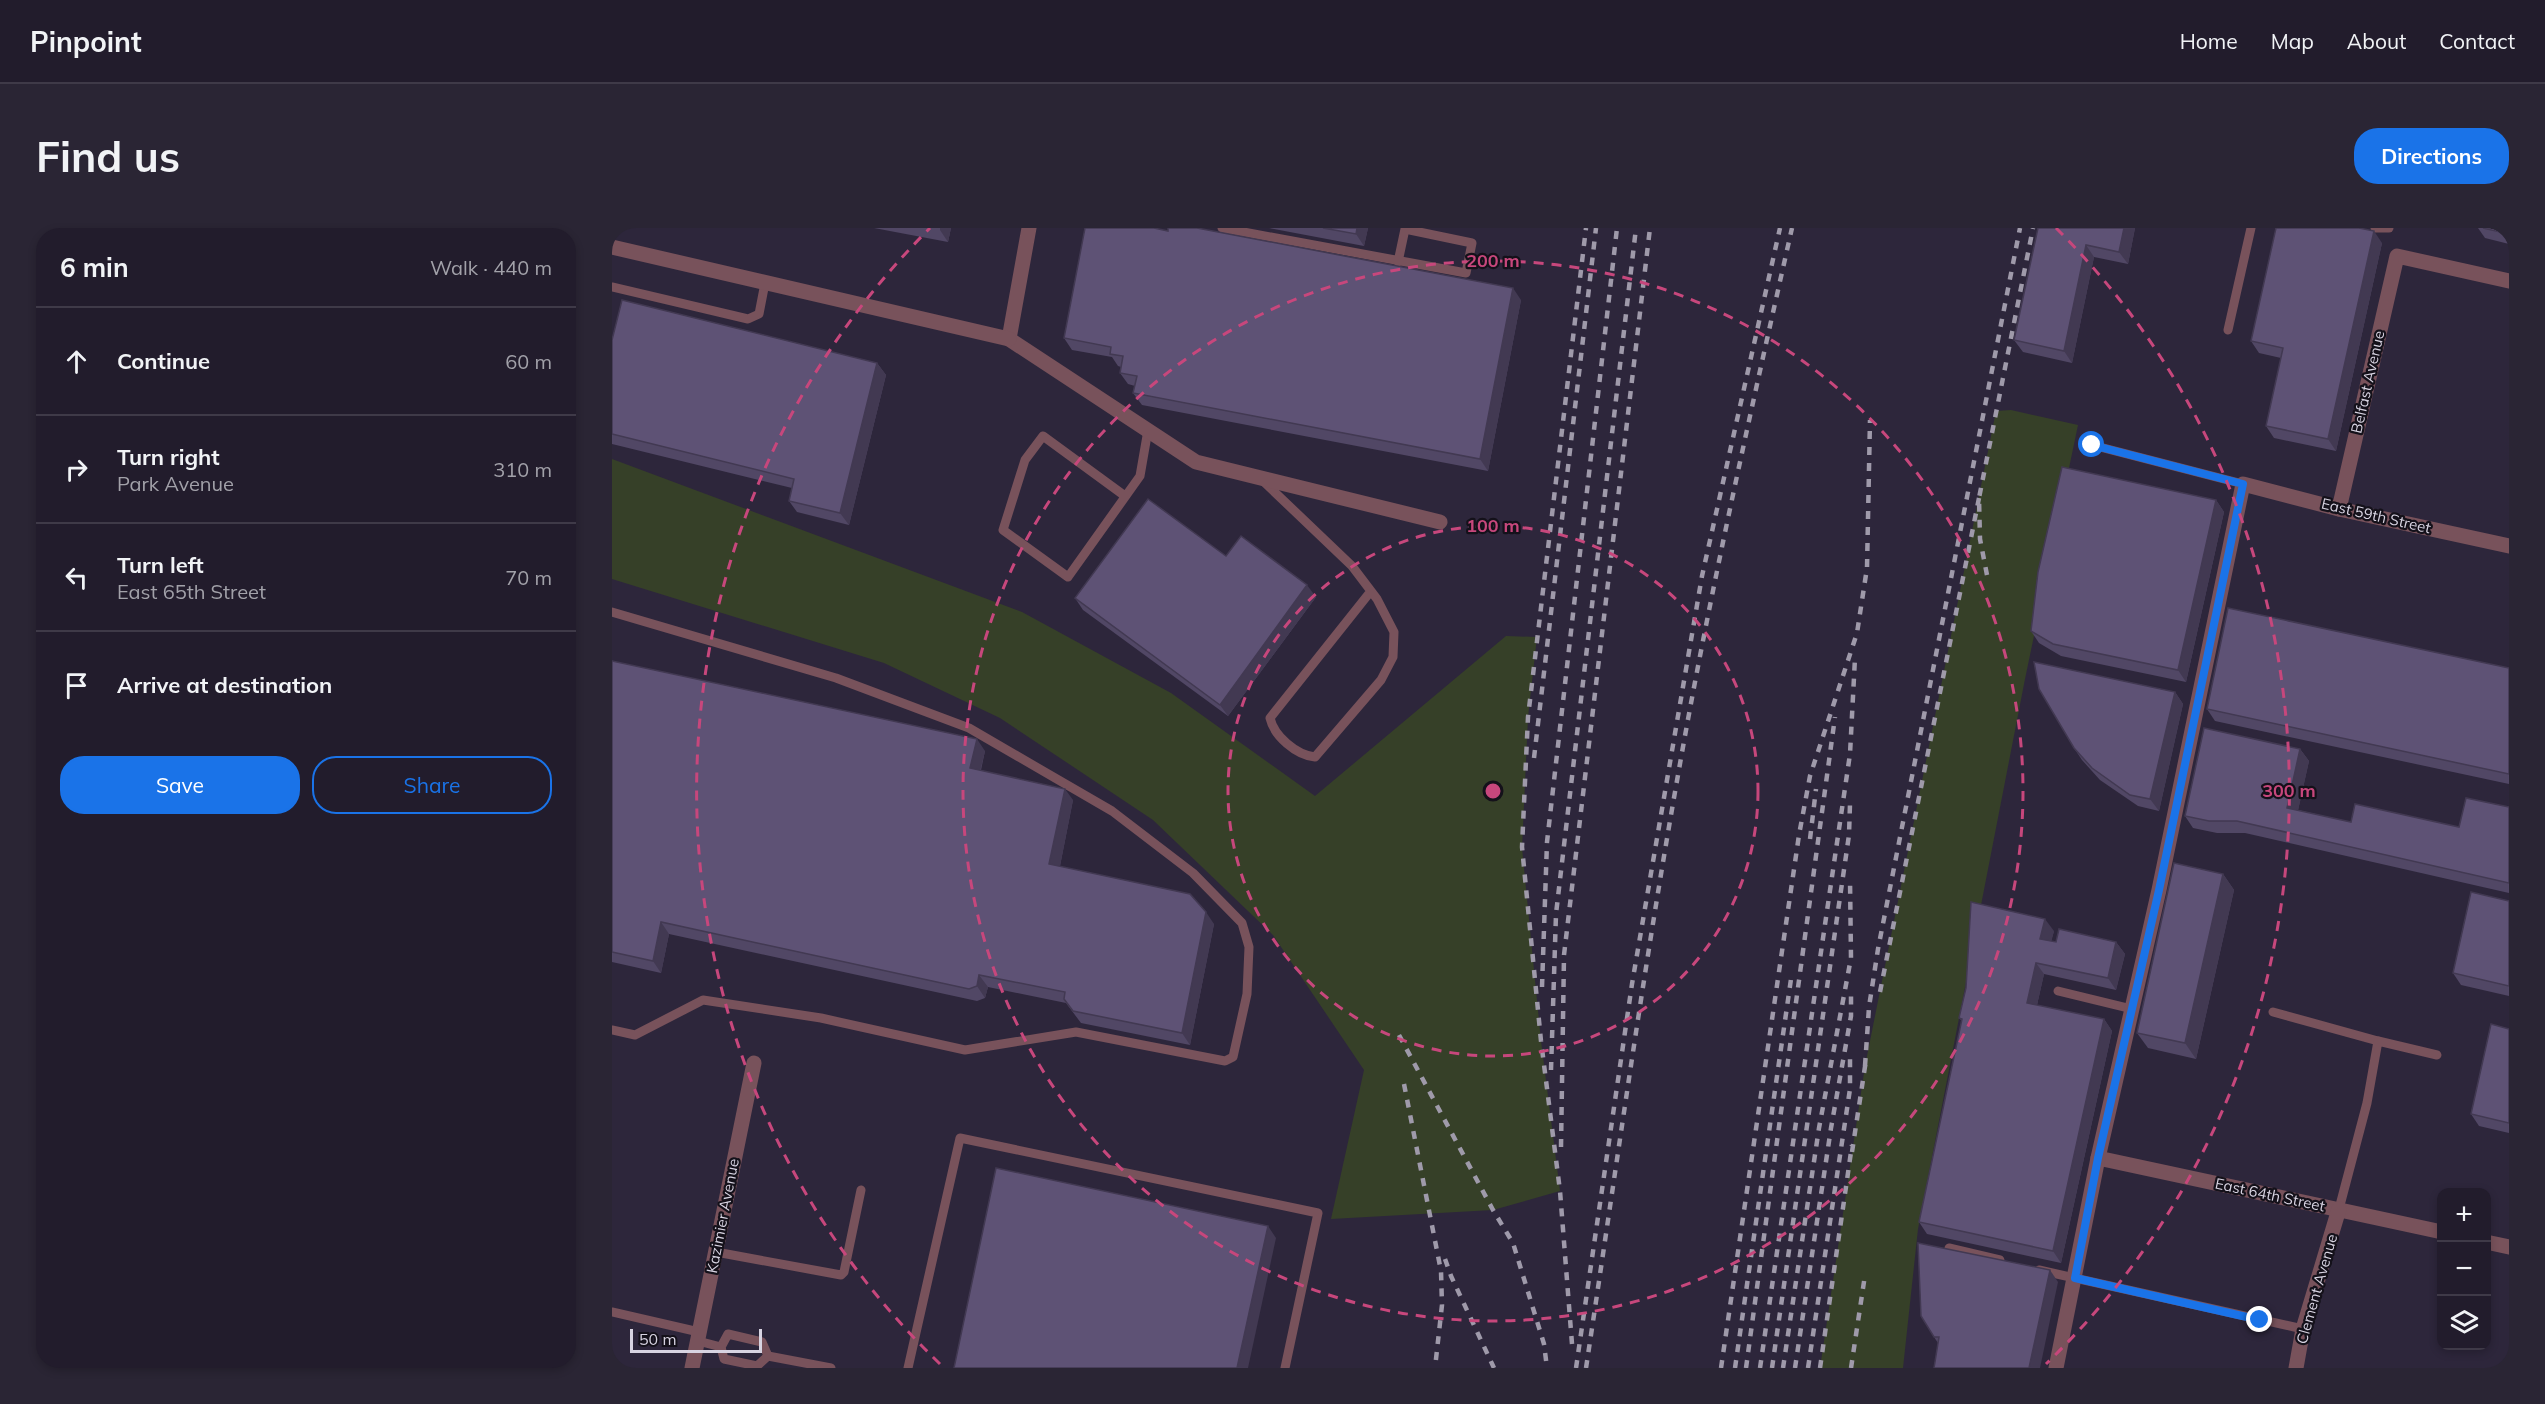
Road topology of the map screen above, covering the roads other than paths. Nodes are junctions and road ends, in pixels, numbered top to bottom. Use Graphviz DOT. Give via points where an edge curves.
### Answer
graph roads {
  1 [pos="1029,228"];
  2 [pos="1222,228"];
  3 [pos="2251,228"];
  4 [pos="2375,228"];
  5 [pos="2389,228"];
  6 [pos="612,247"];
  7 [pos="1398,262"];
  8 [pos="2509,281"];
  9 [pos="765,284"];
  10 [pos="612,287"];
  11 [pos="2228,330"];
  12 [pos="1009,339"];
  13 [pos="1148,430"];
  14 [pos="2092,445"];
  15 [pos="1259,477"];
  16 [pos="2243,484"];
  17 [pos="1125,496"];
  18 [pos="2338,508"];
  19 [pos="1440,522"];
  20 [pos="2509,546"];
  21 [pos="1371,591"];
  22 [pos="612,612"];
  23 [pos="2058,991"];
  24 [pos="2132,1009"];
  25 [pos="2273,1012"];
  26 [pos="612,1030"];
  27 [pos="2378,1041"];
  28 [pos="2437,1055"];
  29 [pos="754,1064"];
  30 [pos="2098,1158"];
  31 [pos="861,1190"];
  32 [pos="2339,1209"];
  33 [pos="2437,1231"];
  34 [pos="2491,1243"];
  35 [pos="2509,1247"];
  36 [pos="1949,1248"];
  37 [pos="716,1252"];
  38 [pos="2005,1262"];
  39 [pos="2027,1267"];
  40 [pos="2075,1278"];
  41 [pos="612,1312"];
  42 [pos="2303,1329"];
  43 [pos="699,1337"];
  44 [pos="721,1347"];
  45 [pos="768,1356"];
  46 [pos="785,1364"];
  47 [pos="692,1368"];
  48 [pos="831,1368"];
  49 [pos="908,1368"];
  50 [pos="1285,1368"];
  51 [pos="2056,1368"];
  52 [pos="2296,1368"];
  1 -- 12 [label="street"];
  2 -- 7 [label="lane"];
  3 -- 11 [label="lane"];
  4 -- 5 [label="lane"];
  6 -- 9 [label="street"];
  7 -- 7 [label="lane" via="1466,273 1472,243 1404,230"];
  8 -- 18 [label="street, Belfast Avenue" via="2397,256"];
  9 -- 10 [label="lane" via="759,314 748,318"];
  9 -- 12 [label="street"];
  12 -- 13 [label="street"];
  13 -- 15 [label="street" via="1196,462"];
  13 -- 17 [label="lane" via="1140,476"];
  14 -- 16 [label="lane"];
  15 -- 19 [label="street"];
  15 -- 21 [label="lane" via="1352,566"];
  16 -- 18 [label="street, East 59th Street"];
  16 -- 24 [label="street"];
  17 -- 17 [label="lane" via="1068,577 1003,530 1024,460 1043,436"];
  18 -- 20 [label="street, East 59th Street"];
  21 -- 21 [label="lane" via="1394,632 1393,657 1381,680 1315,757 1304,756 1273,730 1270,718"];
  22 -- 26 [label="lane" via="836,678 969,728 1112,811 1184,866 1242,923 1250,947 1247,994 1233,1057 1225,1061 1076,1032 964,1050 821,1018 703,1000 634,1035"];
  23 -- 24 [label="lane"];
  24 -- 30 [label="street"];
  25 -- 27 [label="lane"];
  27 -- 28 [label="lane"];
  27 -- 32 [label="lane" via="2367,1103"];
  29 -- 37 [label="street, Kazimier Avenue"];
  30 -- 32 [label="street, East 64th Street"];
  30 -- 40 [label="street"];
  31 -- 37 [label="lane" via="841,1275"];
  32 -- 33 [label="street, East 64th Street"];
  32 -- 42 [label="street, Clement Avenue"];
  34 -- 35 [label="street"];
  36 -- 38 [label="lane"];
  37 -- 43 [label="street, Kazimier Avenue"];
  39 -- 40 [label="lane"];
  40 -- 42 [label="lane"];
  40 -- 51 [label="street"];
  41 -- 43 [label="lane"];
  42 -- 52 [label="street, Clement Avenue"];
  43 -- 44 [label="lane"];
  43 -- 47 [label="street, Kazimier Avenue"];
  44 -- 45 [label="lane" via="724,1359 757,1366"];
  44 -- 45 [label="lane" via="728,1334 762,1342"];
  45 -- 46 [label="lane"];
  46 -- 48 [label="lane"];
  49 -- 50 [label="lane" via="960,1137 1318,1213"];
}
